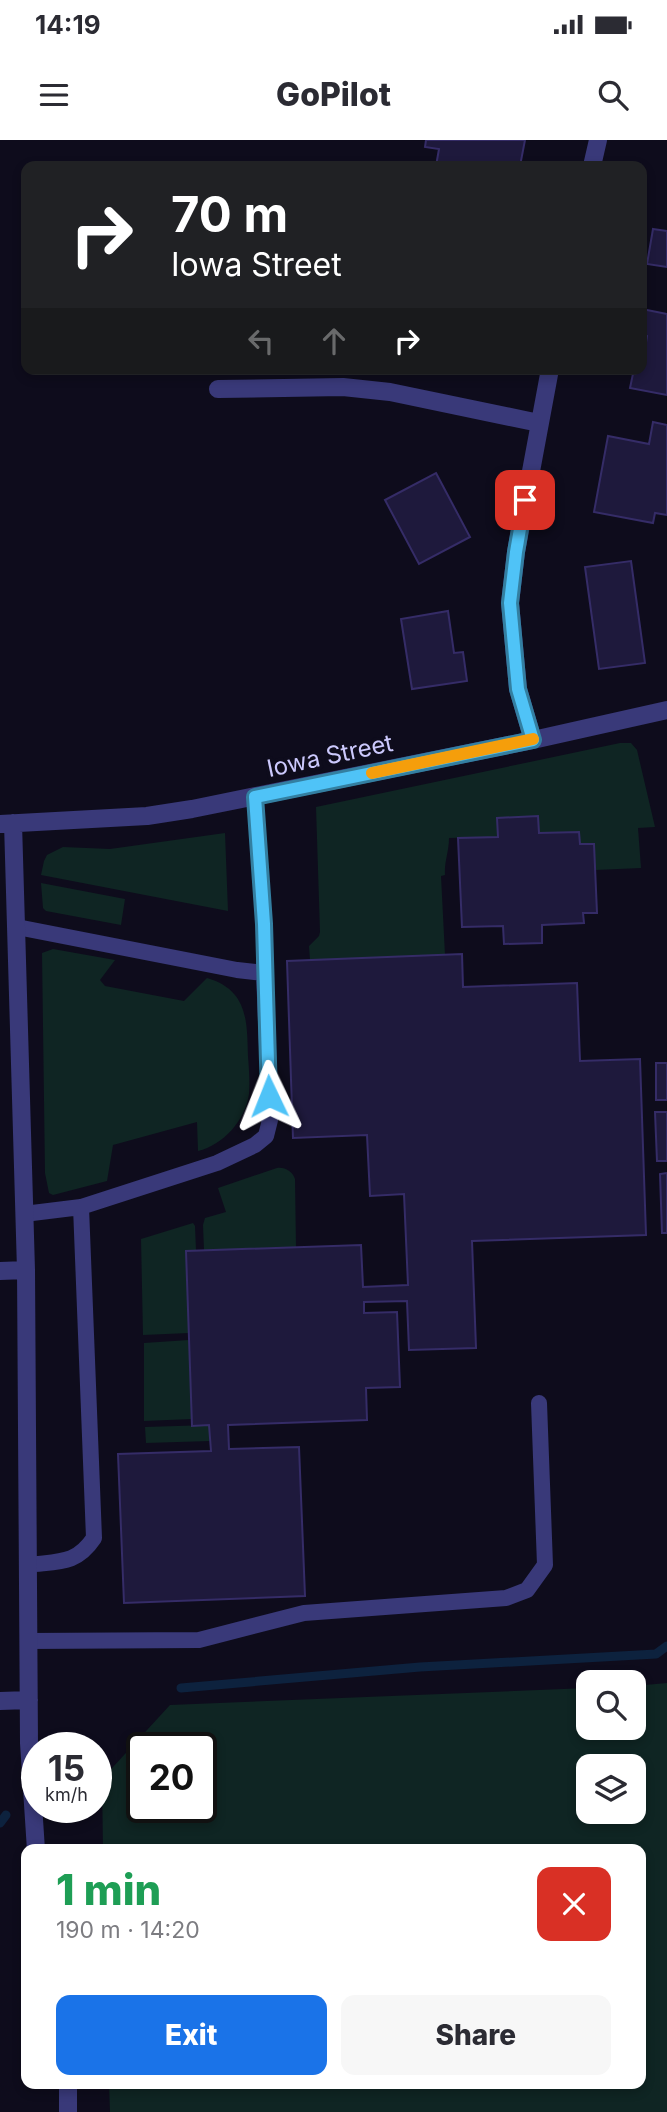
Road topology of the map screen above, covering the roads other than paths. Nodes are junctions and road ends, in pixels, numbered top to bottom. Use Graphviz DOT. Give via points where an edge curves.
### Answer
graph roads {
  1 [pos="598,140"];
  2 [pos="593,161"];
  3 [pos="549,375"];
  4 [pos="218,389"];
  5 [pos="539,423"];
  6 [pos="667,710"];
  7 [pos="533,740"];
  8 [pos="255,797"];
  9 [pos="7,823"];
  10 [pos="18,927"];
  11 [pos="264,974"];
  12 [pos="81,1208"];
  13 [pos="24,1214"];
  14 [pos="26,1270"];
  15 [pos="0,1271"];
  16 [pos="539,1403"];
  17 [pos="28,1565"];
  18 [pos="28,1641"];
  19 [pos="29,1700"];
  20 [pos="0,1701"];
  21 [pos="35,1844"];
  22 [pos="68,2089"];
  23 [pos="68,2112"];
  1 -- 2 [label="street"];
  3 -- 5 [label="street"];
  4 -- 5 [label="street" via="342,387 390,392"];
  5 -- 7 [label="street" via="510,603 518,689"];
  6 -- 7 [label="street, Iowa Street"];
  7 -- 8 [label="street, Iowa Street"];
  8 -- 9 [label="street, Iowa Street" via="147,816"];
  8 -- 11 [label="lane"];
  9 -- 10 [label="street"];
  10 -- 11 [label="lane"];
  10 -- 13 [label="street"];
  11 -- 12 [label="lane" via="270,1120 266,1136 216,1163"];
  12 -- 13 [label="lane"];
  12 -- 17 [label="lane" via="94,1538 71,1560"];
  13 -- 14 [label="street"];
  14 -- 15 [label="street"];
  14 -- 17 [label="street"];
  16 -- 18 [label="lane" via="545,1565 527,1590 506,1598 304,1614 200,1640"];
  17 -- 18 [label="street"];
  18 -- 19 [label="street"];
  19 -- 20 [label="street"];
  19 -- 21 [label="street"];
  22 -- 23 [label="street"];
}
